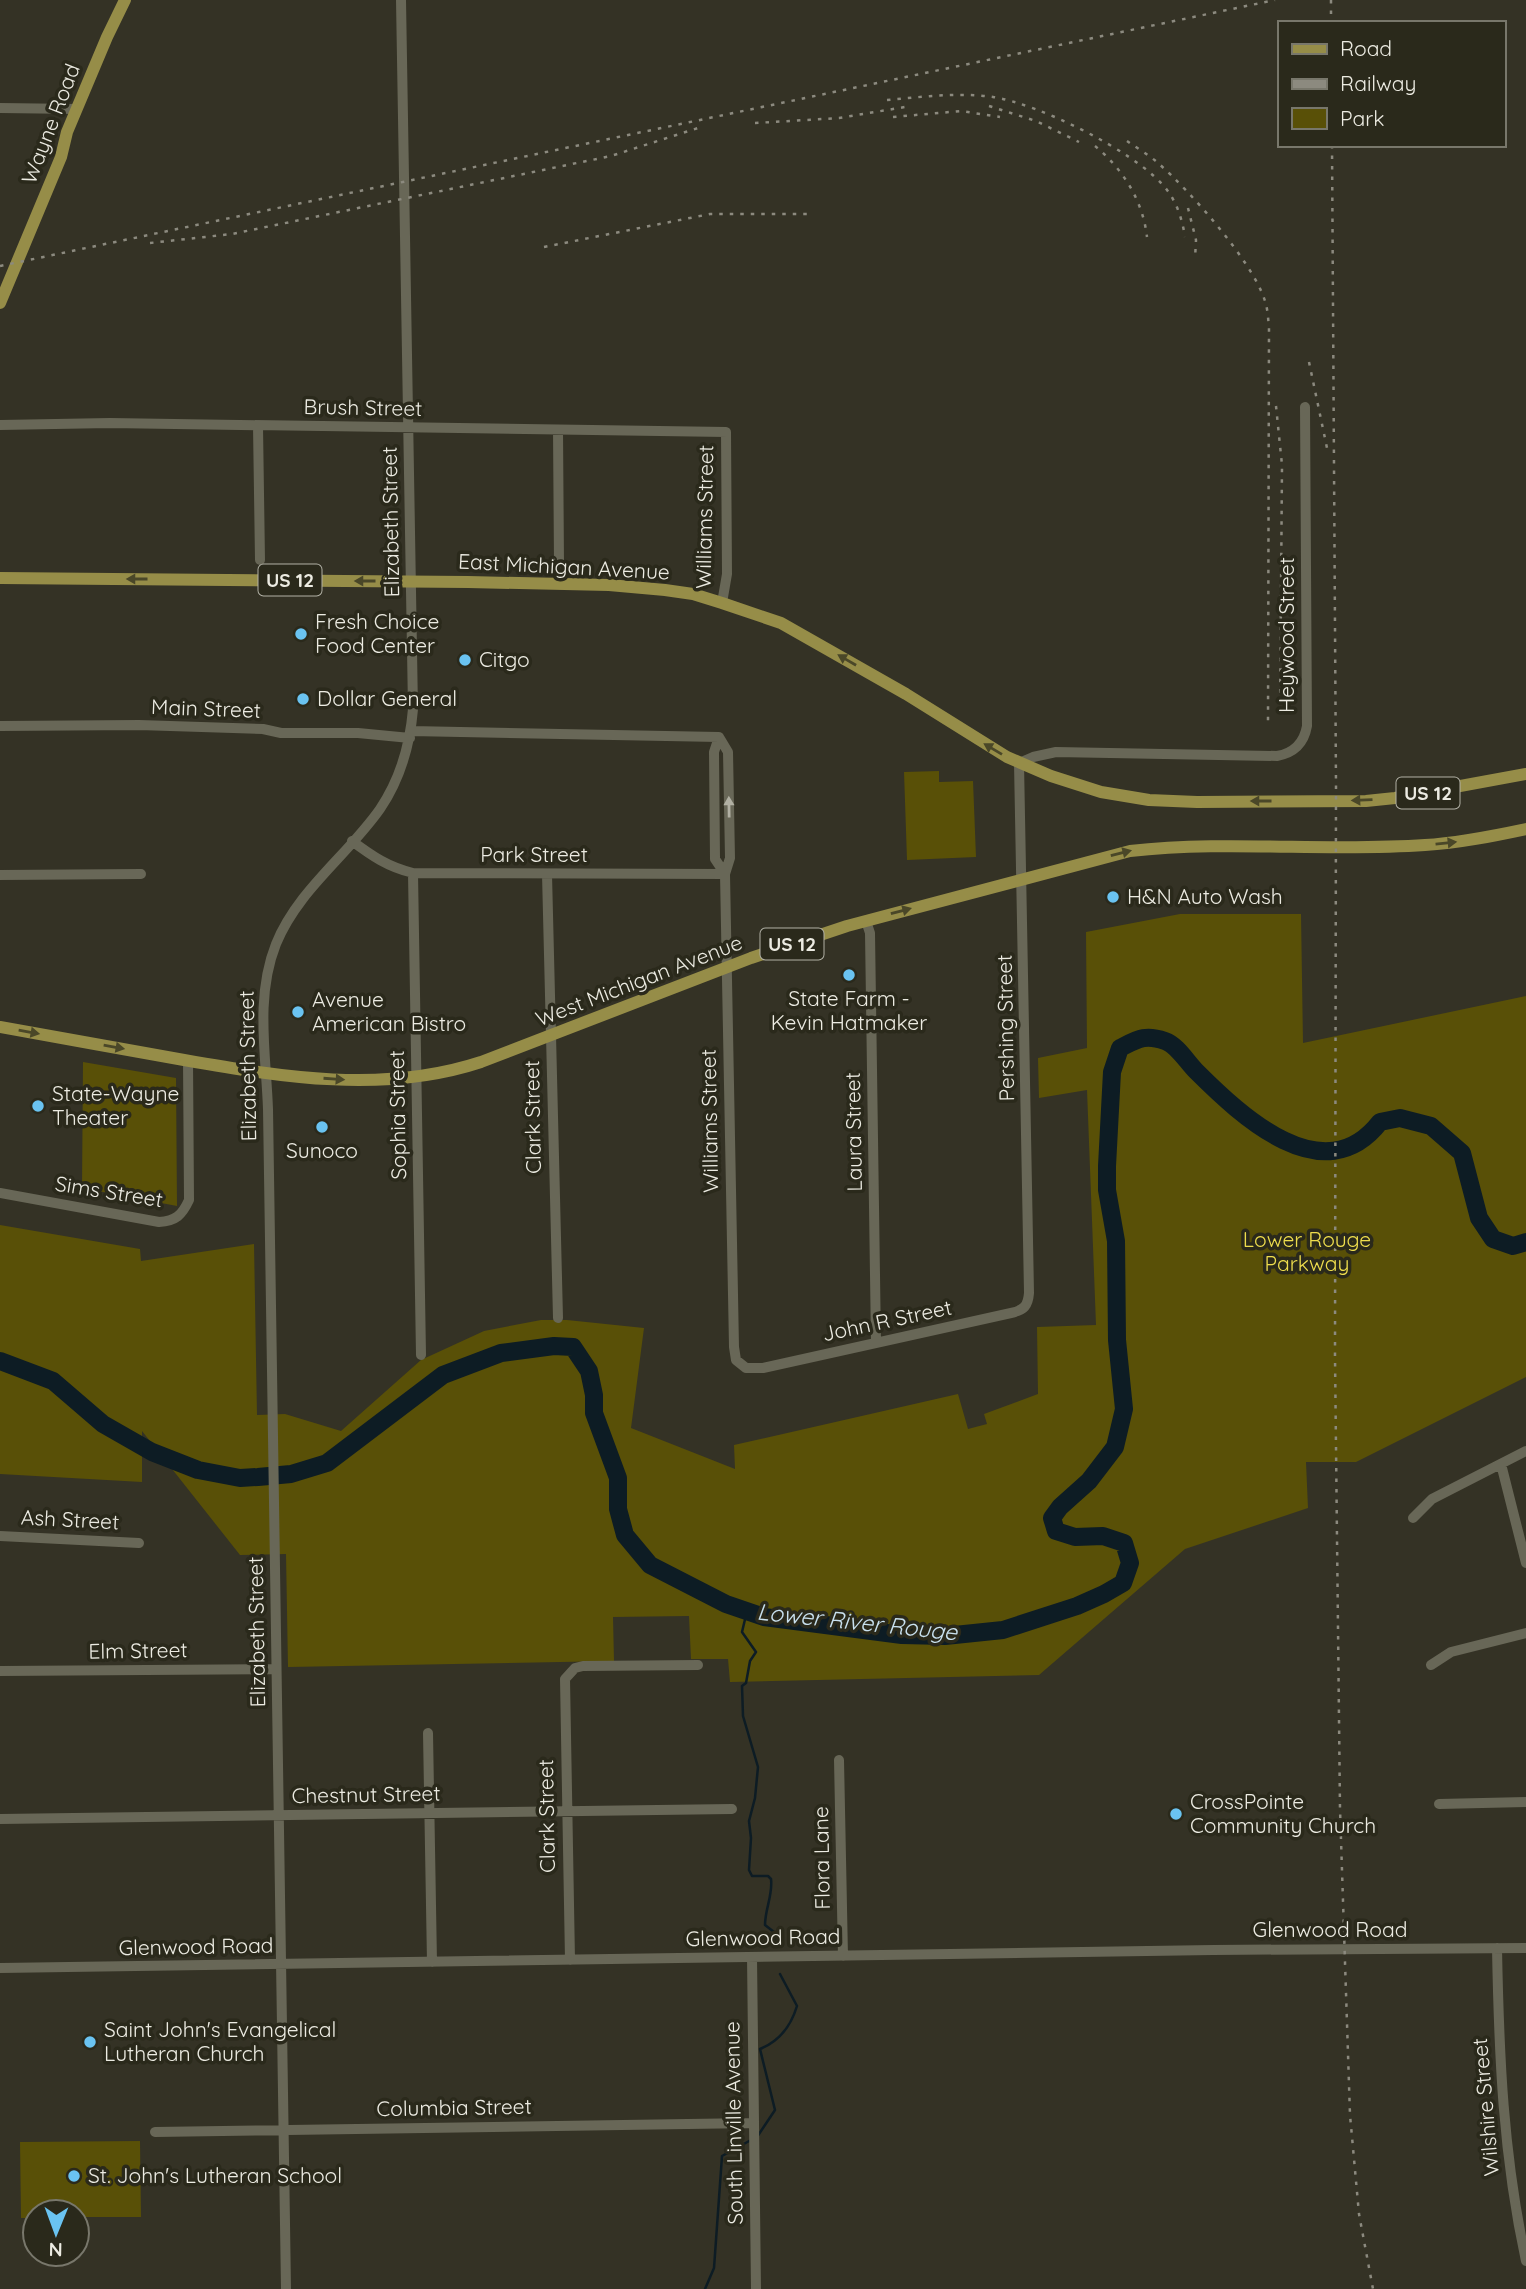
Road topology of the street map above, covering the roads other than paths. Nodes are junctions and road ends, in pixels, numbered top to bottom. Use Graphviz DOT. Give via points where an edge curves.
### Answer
graph roads {
  1 [pos="125,0"];
  2 [pos="401,0"];
  3 [pos="0,108"];
  4 [pos="77,108"];
  5 [pos="0,303"];
  6 [pos="1305,407"];
  7 [pos="0,425"];
  8 [pos="258,426"];
  9 [pos="408,429"];
  10 [pos="558,430"];
  11 [pos="726,432"];
  12 [pos="260,560"];
  13 [pos="559,563"];
  14 [pos="0,578"];
  15 [pos="411,581"];
  16 [pos="722,603"];
  17 [pos="0,726"];
  18 [pos="411,734"];
  19 [pos="719,737"];
  20 [pos="1019,763"];
  21 [pos="1526,774"];
  22 [pos="1526,829"];
  23 [pos="352,841"];
  24 [pos="413,873"];
  25 [pos="141,874"];
  26 [pos="547,874"];
  27 [pos="725,874"];
  28 [pos="0,875"];
  29 [pos="1022,879"];
  30 [pos="866,921"];
  31 [pos="728,967"];
  32 [pos="0,1027"];
  33 [pos="551,1035"];
  34 [pos="188,1060"];
  35 [pos="266,1074"];
  36 [pos="415,1078"];
  37 [pos="0,1193"];
  38 [pos="1029,1293"];
  39 [pos="558,1318"];
  40 [pos="876,1343"];
  41 [pos="421,1355"];
  42 [pos="741,1365"];
  43 [pos="1526,1451"];
  44 [pos="1501,1464"];
  45 [pos="1413,1518"];
  46 [pos="0,1536"];
  47 [pos="139,1543"];
  48 [pos="1526,1563"];
  49 [pos="1526,1633"];
  50 [pos="698,1665"];
  51 [pos="1432,1665"];
  52 [pos="276,1669"];
  53 [pos="0,1671"];
  54 [pos="428,1733"];
  55 [pos="839,1760"];
  56 [pos="1526,1802"];
  57 [pos="1439,1804"];
  58 [pos="732,1809"];
  59 [pos="567,1811"];
  60 [pos="429,1813"];
  61 [pos="279,1816"];
  62 [pos="0,1819"];
  63 [pos="1497,1948"];
  64 [pos="1526,1948"];
  65 [pos="843,1956"];
  66 [pos="752,1957"];
  67 [pos="570,1960"];
  68 [pos="432,1962"];
  69 [pos="282,1965"];
  70 [pos="0,1968"];
  71 [pos="753,2123"];
  72 [pos="284,2130"];
  73 [pos="155,2132"];
  74 [pos="1526,2261"];
  75 [pos="286,2289"];
  76 [pos="755,2289"];
  1 -- 4 [label="main road, Wayne Road"];
  2 -- 9 [label="street, Elizabeth Street"];
  3 -- 4 [label="street"];
  4 -- 5 [label="main road, Wayne Road"];
  6 -- 20 [label="street, Heywood Street" via="1307,726 1302,741 1277,756 1056,752"];
  7 -- 8 [label="street, Brush Street"];
  8 -- 9 [label="street, Brush Street"];
  8 -- 12 [label="street"];
  9 -- 10 [label="street, Brush Street"];
  9 -- 15 [label="street, Elizabeth Street"];
  10 -- 11 [label="street, Brush Street"];
  10 -- 13 [label="street"];
  11 -- 16 [label="street, Williams Street" via="727,574"];
  15 -- 14 [label="main road, East Michigan Avenue / US 12, one-way"];
  15 -- 16 [label="main road, East Michigan Avenue / US 12" via="641,587"];
  15 -- 18 [label="street, Elizabeth Street"];
  20 -- 16 [label="main road, East Michigan Avenue / US 12, one-way" via="803,634"];
  17 -- 18 [label="street, Main Street" via="139,725"];
  18 -- 19 [label="street, Main Street"];
  18 -- 23 [label="street, Elizabeth Street" via="391,789"];
  19 -- 27 [label="street, Williams Street" via="714,752 715,859"];
  21 -- 20 [label="main road, East Michigan Avenue / US 12, one-way" via="1395,799 1149,800 1101,792"];
  20 -- 29 [label="street, Pershing Street"];
  29 -- 22 [label="main road, West Michigan Avenue / US 12, one-way" via="1129,851 1173,846 1424,845"];
  23 -- 24 [label="street, Park Street" via="377,861"];
  23 -- 35 [label="street, Elizabeth Street" via="299,903 275,946 264,999"];
  24 -- 26 [label="street, Park Street"];
  24 -- 36 [label="street, Sophia Street"];
  25 -- 28 [label="street"];
  26 -- 27 [label="street, Park Street"];
  26 -- 33 [label="street, Clark Street"];
  27 -- 31 [label="street, Williams Street"];
  30 -- 29 [label="main road, West Michigan Avenue / US 12, one-way"];
  29 -- 38 [label="street, Pershing Street"];
  30 -- 31 [label="main road, West Michigan Avenue / US 12"];
  30 -- 40 [label="street, Laura Street" via="870,933"];
  31 -- 33 [label="main road, West Michigan Avenue / US 12"];
  31 -- 42 [label="street, Williams Street" via="734,1348"];
  32 -- 34 [label="main road, West Michigan Avenue / US 12, one-way"];
  33 -- 36 [label="main road, West Michigan Avenue / US 12" via="458,1070"];
  33 -- 39 [label="street, Clark Street"];
  34 -- 35 [label="main road, West Michigan Avenue / US 12"];
  34 -- 37 [label="street, Sims Street" via="189,1200 181,1216 159,1222"];
  35 -- 36 [label="main road, West Michigan Avenue / US 12, one-way" via="371,1081"];
  35 -- 52 [label="street, Elizabeth Street"];
  36 -- 41 [label="street, Sophia Street"];
  38 -- 40 [label="street, John R Street" via="1027,1306 1017,1312"];
  40 -- 42 [label="street, John R Street" via="763,1368"];
  43 -- 44 [label="street"];
  44 -- 45 [label="street" via="1432,1499"];
  44 -- 48 [label="street"];
  46 -- 47 [label="street, Ash Street"];
  49 -- 51 [label="street" via="1451,1652"];
  50 -- 59 [label="street, Clark Street" via="583,1666 569,1673 564,1686"];
  52 -- 53 [label="street, Elm Street"];
  52 -- 61 [label="street, Elizabeth Street"];
  54 -- 60 [label="street"];
  55 -- 65 [label="street, Flora Lane"];
  56 -- 57 [label="street"];
  58 -- 59 [label="street, Chestnut Street"];
  59 -- 60 [label="street, Chestnut Street"];
  59 -- 67 [label="street, Clark Street"];
  60 -- 61 [label="street, Chestnut Street"];
  60 -- 68 [label="street"];
  61 -- 62 [label="street, Chestnut Street"];
  61 -- 69 [label="street, Elizabeth Street"];
  63 -- 64 [label="street, Glenwood Road"];
  63 -- 65 [label="street, Glenwood Road"];
  63 -- 74 [label="street, Wilshire Street" via="1503,2117"];
  65 -- 66 [label="street, Glenwood Road"];
  66 -- 67 [label="street, Glenwood Road"];
  66 -- 71 [label="street, South Linville Avenue"];
  67 -- 68 [label="street, Glenwood Road"];
  68 -- 69 [label="street, Glenwood Road"];
  69 -- 70 [label="street, Glenwood Road"];
  69 -- 72 [label="street, Elizabeth Street"];
  71 -- 72 [label="street, Columbia Street"];
  71 -- 76 [label="street, South Linville Avenue"];
  72 -- 73 [label="street, Columbia Street"];
  72 -- 75 [label="street, Elizabeth Street"];
}
